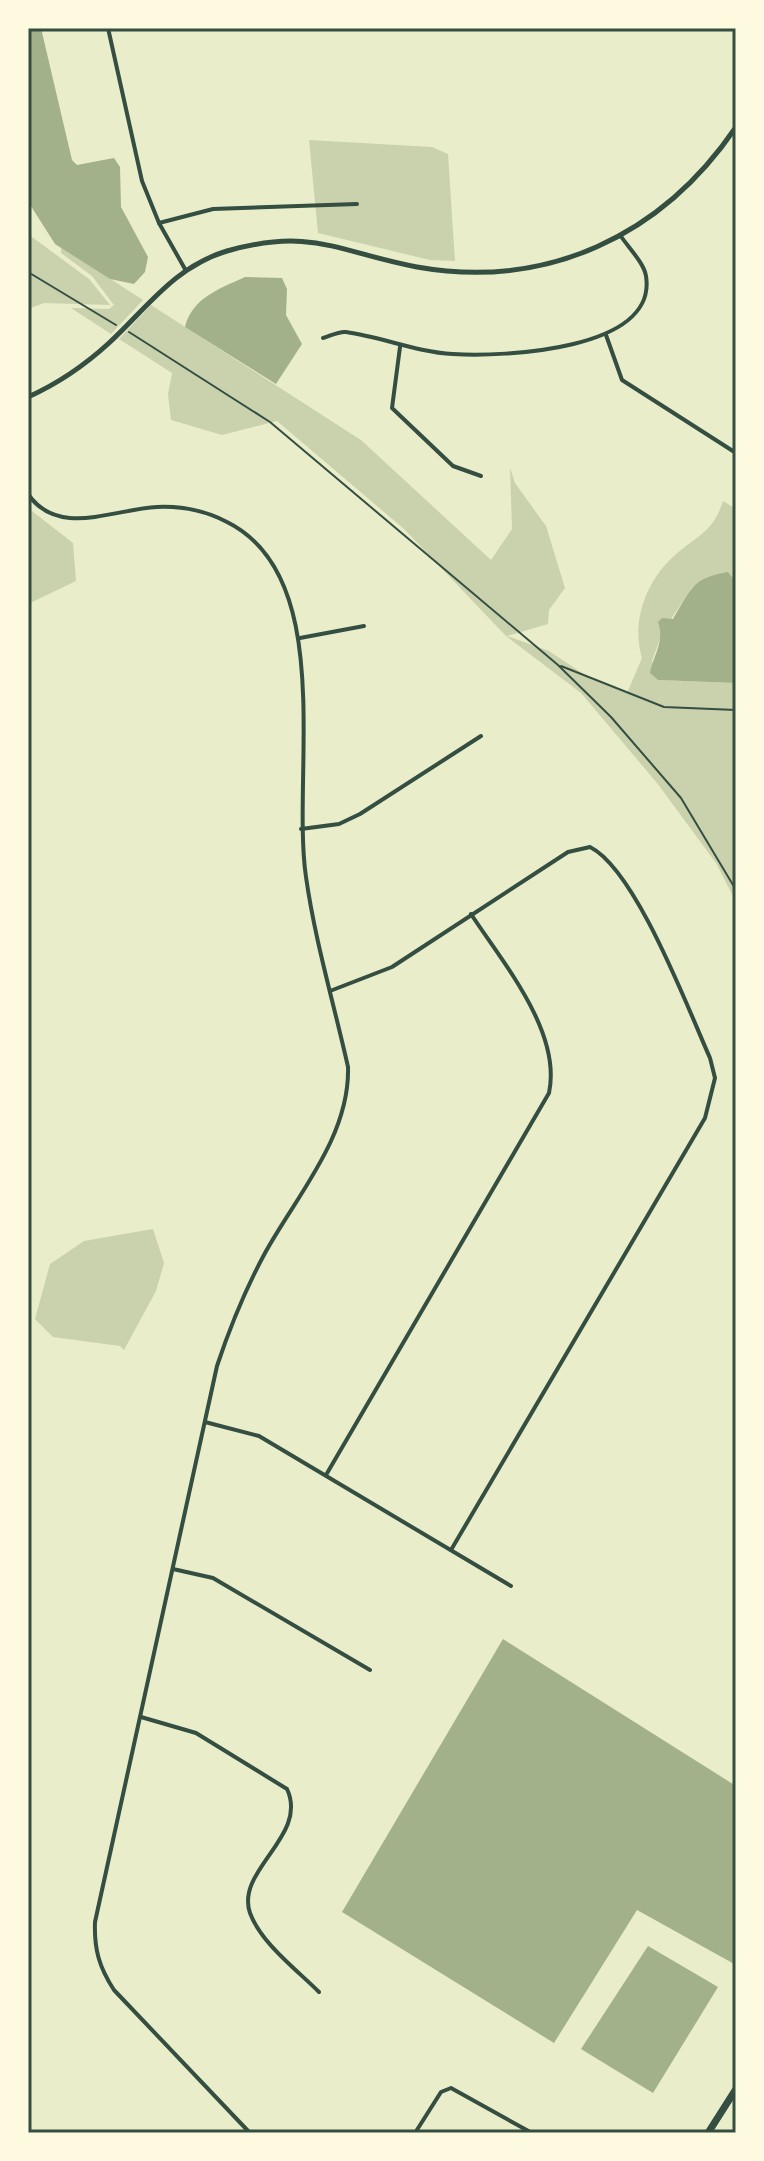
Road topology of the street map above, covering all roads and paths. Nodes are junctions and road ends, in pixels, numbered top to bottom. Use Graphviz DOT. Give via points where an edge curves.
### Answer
graph roads {
  1 [pos="108,28"];
  2 [pos="736,127"];
  3 [pos="357,204"];
  4 [pos="159,223"];
  5 [pos="620,235"];
  6 [pos="185,269"];
  7 [pos="28,272"];
  8 [pos="117,325"];
  9 [pos="126,331"];
  10 [pos="606,335"];
  11 [pos="323,338"];
  12 [pos="400,347"];
  13 [pos="28,397"];
  14 [pos="736,453"];
  15 [pos="481,476"];
  16 [pos="28,494"];
  17 [pos="364,626"];
  18 [pos="300,638"];
  19 [pos="558,665"];
  20 [pos="736,710"];
  21 [pos="481,736"];
  22 [pos="301,829"];
  23 [pos="736,890"];
  24 [pos="471,914"];
  25 [pos="330,991"];
  26 [pos="205,1422"];
  27 [pos="326,1475"];
  28 [pos="451,1550"];
  29 [pos="173,1569"];
  30 [pos="511,1586"];
  31 [pos="370,1670"];
  32 [pos="141,1717"];
  33 [pos="319,1992"];
  34 [pos="736,2089"];
  35 [pos="250,2133"];
  36 [pos="415,2133"];
  37 [pos="532,2133"];
  38 [pos="708,2133"];
  1 -- 4 [label="street" via="142,181"];
  2 -- 5 [label="street" via="694,180"];
  3 -- 4 [label="street" via="213,209"];
  4 -- 6 [label="street"];
  5 -- 6 [label="street" via="546,266 517,272 448,271 318,241 287,240 222,253"];
  5 -- 10 [label="street" via="646,274 645,298 634,318"];
  6 -- 13 [label="street" via="91,358"];
  7 -- 8 [label="path"];
  9 -- 19 [label="path" via="270,422"];
  10 -- 12 [label="street" via="500,356"];
  10 -- 14 [label="street" via="622,380"];
  11 -- 12 [label="street" via="343,331"];
  12 -- 15 [label="street" via="392,408 453,466"];
  16 -- 18 [label="street" via="54,516 93,517 179,506 229,523 249,537 283,581"];
  17 -- 18 [label="street"];
  18 -- 22 [label="street"];
  19 -- 20 [label="path" via="664,707"];
  19 -- 23 [label="path" via="681,798"];
  21 -- 22 [label="street" via="360,814 339,824"];
  22 -- 25 [label="street"];
  24 -- 25 [label="street" via="392,967"];
  24 -- 27 [label="street" via="542,1029 552,1064 549,1093"];
  24 -- 28 [label="street" via="568,852 590,847 599,852 655,937 715,1078 705,1118"];
  25 -- 26 [label="street" via="348,1067 344,1111 246,1289 217,1366"];
  26 -- 27 [label="street" via="259,1436"];
  26 -- 29 [label="street"];
  27 -- 28 [label="street"];
  28 -- 30 [label="street"];
  29 -- 31 [label="street" via="213,1578"];
  29 -- 32 [label="street"];
  32 -- 33 [label="street" via="196,1733 287,1789 292,1800 289,1822 251,1888 250,1912 260,1931"];
  32 -- 35 [label="street" via="95,1922 94,1947 114,1990"];
  34 -- 38 [label="highway"];
  36 -- 37 [label="street" via="441,2092 451,2088"];
}
